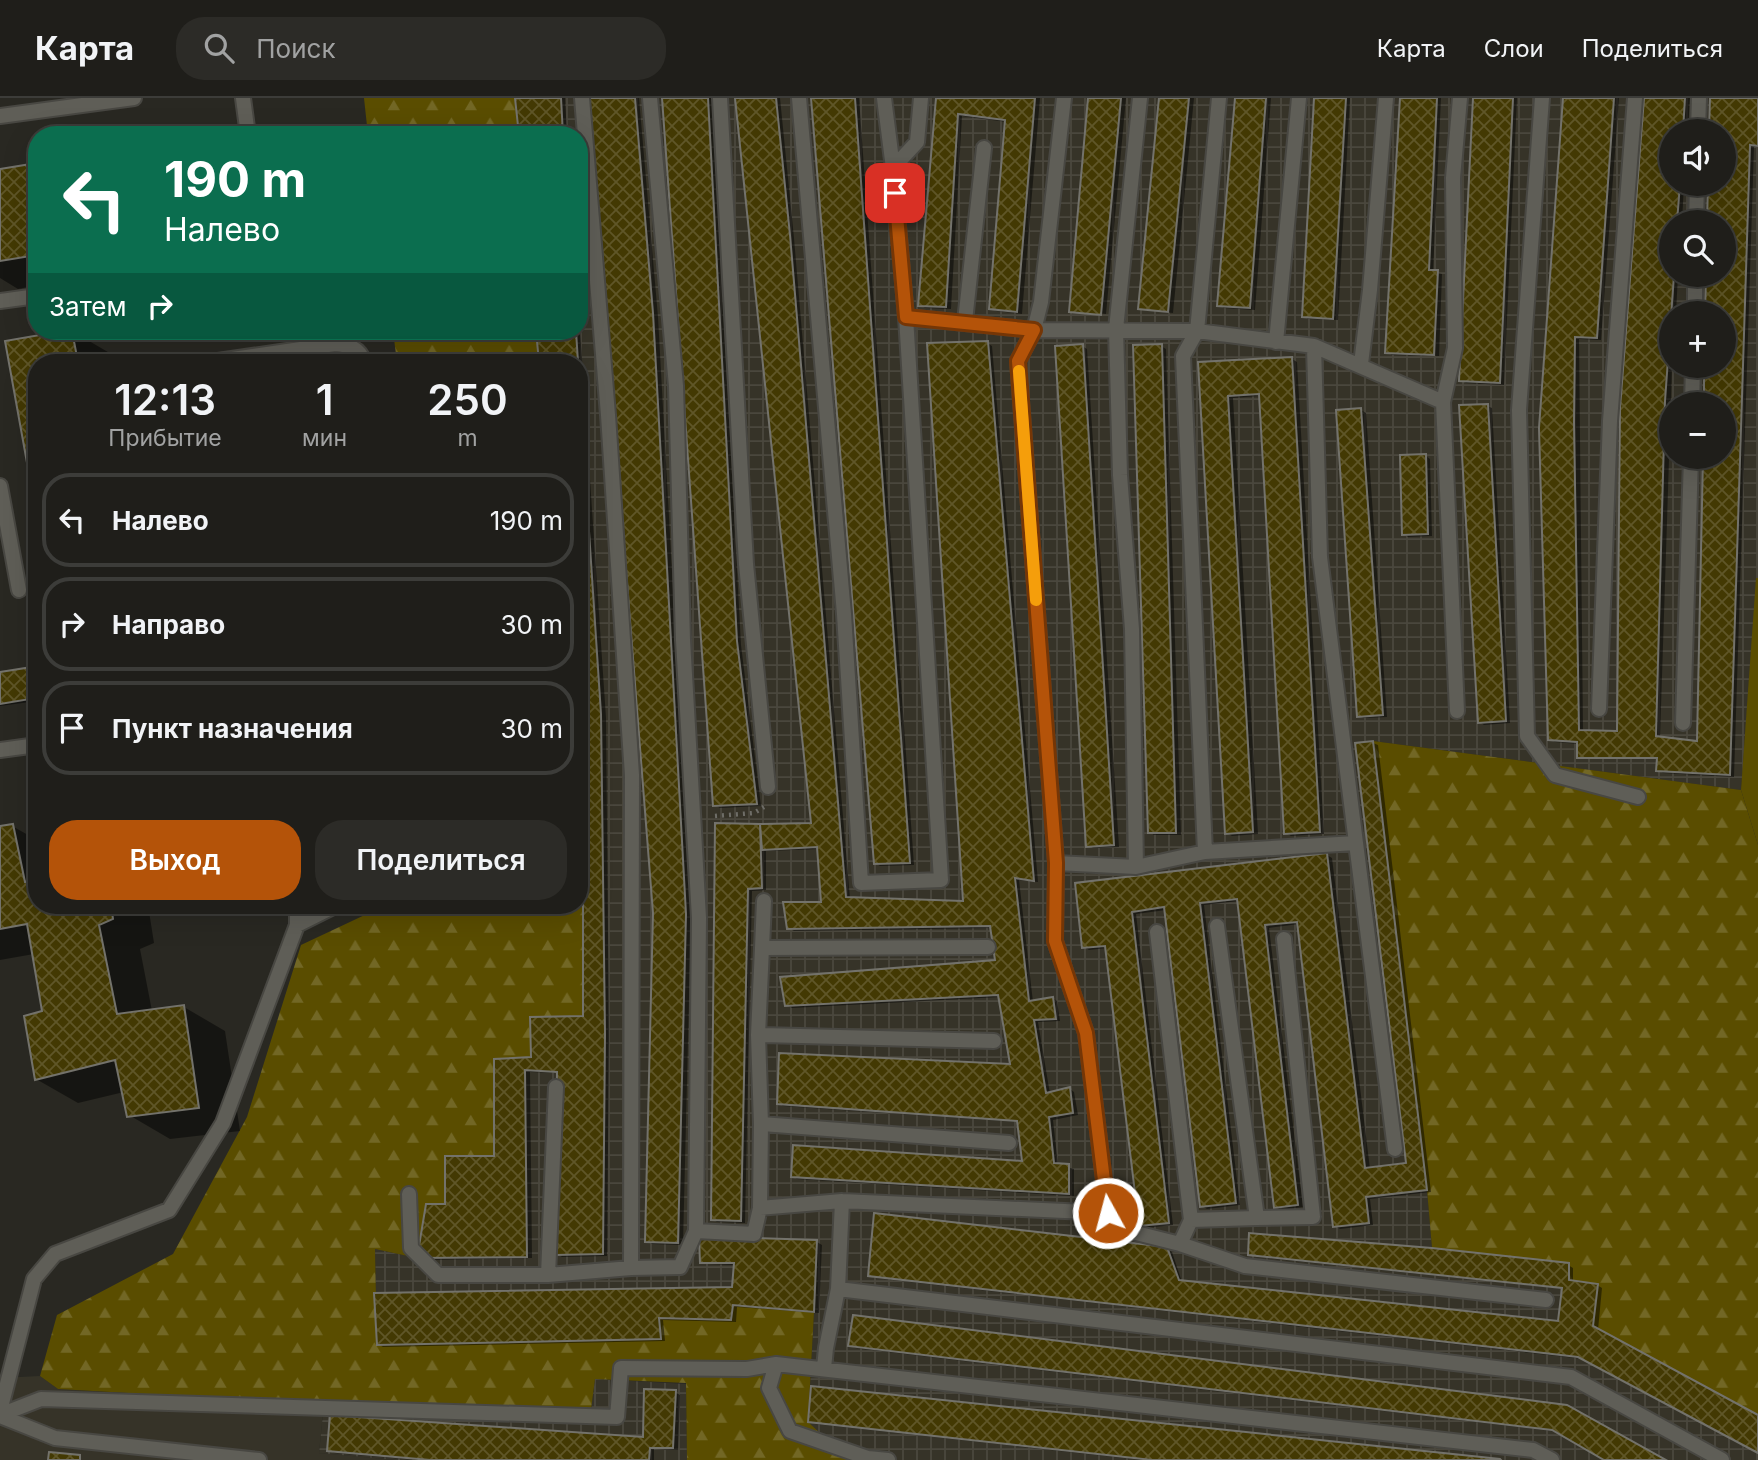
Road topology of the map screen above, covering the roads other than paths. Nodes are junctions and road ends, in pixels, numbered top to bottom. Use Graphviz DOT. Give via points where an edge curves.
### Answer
graph roads {
  1 [pos="134,98"];
  2 [pos="243,98"];
  3 [pos="582,98"];
  4 [pos="650,98"];
  5 [pos="720,98"];
  6 [pos="799,98"];
  7 [pos="884,98"];
  8 [pos="921,98"];
  9 [pos="1064,98"];
  10 [pos="1140,98"];
  11 [pos="1219,98"];
  12 [pos="1299,98"];
  13 [pos="1386,98"];
  14 [pos="1460,98"];
  15 [pos="1542,98"];
  16 [pos="1636,98"];
  17 [pos="1699,98"];
  18 [pos="0,116"];
  19 [pos="1698,119"];
  20 [pos="246,126"];
  21 [pos="584,126"];
  22 [pos="984,148"];
  23 [pos="893,168"];
  24 [pos="588,172"];
  25 [pos="28,297"];
  26 [pos="0,301"];
  27 [pos="906,317"];
  28 [pos="965,321"];
  29 [pos="1116,329"];
  30 [pos="1034,330"];
  31 [pos="1197,331"];
  32 [pos="1276,342"];
  33 [pos="1314,346"];
  34 [pos="266,354"];
  35 [pos="361,354"];
  36 [pos="1361,364"];
  37 [pos="1443,402"];
  38 [pos="1691,469"];
  39 [pos="0,486"];
  40 [pos="19,590"];
  41 [pos="1599,709"];
  42 [pos="1457,711"];
  43 [pos="1683,723"];
  44 [pos="28,746"];
  45 [pos="0,750"];
  46 [pos="768,788"];
  47 [pos="1637,797"];
  48 [pos="1356,843"];
  49 [pos="1205,852"];
  50 [pos="1056,863"];
  51 [pos="1136,867"];
  52 [pos="764,901"];
  53 [pos="298,914"];
  54 [pos="319,914"];
  55 [pos="297,925"];
  56 [pos="1217,926"];
  57 [pos="1157,932"];
  58 [pos="1284,939"];
  59 [pos="988,947"];
  60 [pos="762,948"];
  61 [pos="758,1035"];
  62 [pos="994,1041"];
  63 [pos="556,1087"];
  64 [pos="761,1124"];
  65 [pos="1009,1143"];
  66 [pos="1395,1149"];
  67 [pos="408,1194"];
  68 [pos="842,1201"];
  69 [pos="760,1208"];
  70 [pos="1108,1213"];
  71 [pos="1256,1218"];
  72 [pos="1191,1220"];
  73 [pos="696,1231"];
  74 [pos="1180,1244"];
  75 [pos="631,1268"];
  76 [pos="548,1275"];
  77 [pos="838,1289"];
  78 [pos="1546,1300"];
  79 [pos="776,1364"];
  80 [pos="824,1368"];
  81 [pos="0,1414"];
  82 [pos="259,1460"];
  83 [pos="888,1460"];
  84 [pos="1552,1460"];
  85 [pos="1722,1460"];
  1 -- 18 [label="lane"];
  2 -- 20 [label="lane"];
  3 -- 21 [label="lane"];
  4 -- 73 [label="lane" via="676,386 683,639 699,918"];
  5 -- 46 [label="lane" via="746,564"];
  6 -- 27 [label="lane" via="844,614 862,883 941,880"];
  7 -- 23 [label="lane"];
  8 -- 23 [label="lane" via="917,142"];
  9 -- 30 [label="lane"];
  10 -- 29 [label="lane"];
  11 -- 31 [label="lane"];
  12 -- 32 [label="lane"];
  13 -- 36 [label="lane"];
  14 -- 37 [label="lane" via="1453,178 1455,348"];
  15 -- 47 [label="lane" via="1519,410 1527,736 1555,775"];
  16 -- 41 [label="lane" via="1609,421"];
  17 -- 19 [label="lane"];
  22 -- 28 [label="lane"];
  23 -- 27 [label="lane"];
  24 -- 75 [label="lane" via="632,775"];
  25 -- 26 [label="lane"];
  27 -- 28 [label="lane"];
  28 -- 30 [label="lane"];
  29 -- 30 [label="lane"];
  29 -- 31 [label="lane"];
  29 -- 51 [label="lane" via="1120,475 1132,629"];
  30 -- 50 [label="lane" via="1018,361"];
  31 -- 32 [label="lane"];
  31 -- 49 [label="lane" via="1183,356"];
  32 -- 33 [label="lane"];
  33 -- 36 [label="lane"];
  33 -- 48 [label="lane" via="1320,556"];
  34 -- 35 [label="lane" via="335,344 349,345"];
  36 -- 37 [label="lane"];
  37 -- 42 [label="lane"];
  38 -- 43 [label="lane"];
  39 -- 40 [label="lane"];
  44 -- 45 [label="lane"];
  48 -- 49 [label="lane"];
  48 -- 66 [label="lane"];
  49 -- 51 [label="lane"];
  50 -- 51 [label="lane"];
  50 -- 70 [label="lane" via="1055,941 1086,1033"];
  52 -- 60 [label="lane"];
  53 -- 55 [label="lane"];
  54 -- 55 [label="lane"];
  55 -- 81 [label="lane" via="223,1123 169,1210 55,1254 34,1279"];
  56 -- 71 [label="lane"];
  57 -- 72 [label="lane"];
  58 -- 71 [label="lane" via="1313,1217"];
  59 -- 60 [label="lane"];
  60 -- 61 [label="lane"];
  61 -- 62 [label="lane"];
  61 -- 64 [label="lane"];
  63 -- 76 [label="lane"];
  64 -- 65 [label="lane"];
  64 -- 69 [label="lane"];
  67 -- 76 [label="lane" via="411,1248 438,1275"];
  68 -- 69 [label="lane"];
  68 -- 70 [label="lane"];
  68 -- 77 [label="lane"];
  69 -- 73 [label="lane" via="754,1234"];
  70 -- 74 [label="lane" via="1124,1230"];
  71 -- 72 [label="lane"];
  72 -- 74 [label="lane"];
  73 -- 75 [label="lane" via="680,1267"];
  74 -- 78 [label="lane" via="1245,1266"];
  75 -- 76 [label="lane"];
  77 -- 80 [label="lane"];
  77 -- 85 [label="lane" via="1571,1377"];
  79 -- 80 [label="lane"];
  79 -- 81 [label="lane" via="747,1369 621,1368 617,1418 41,1399"];
  79 -- 83 [label="lane" via="769,1388 790,1431 868,1458"];
  80 -- 84 [label="lane" via="1533,1450"];
  81 -- 82 [label="lane" via="55,1438"];
}
